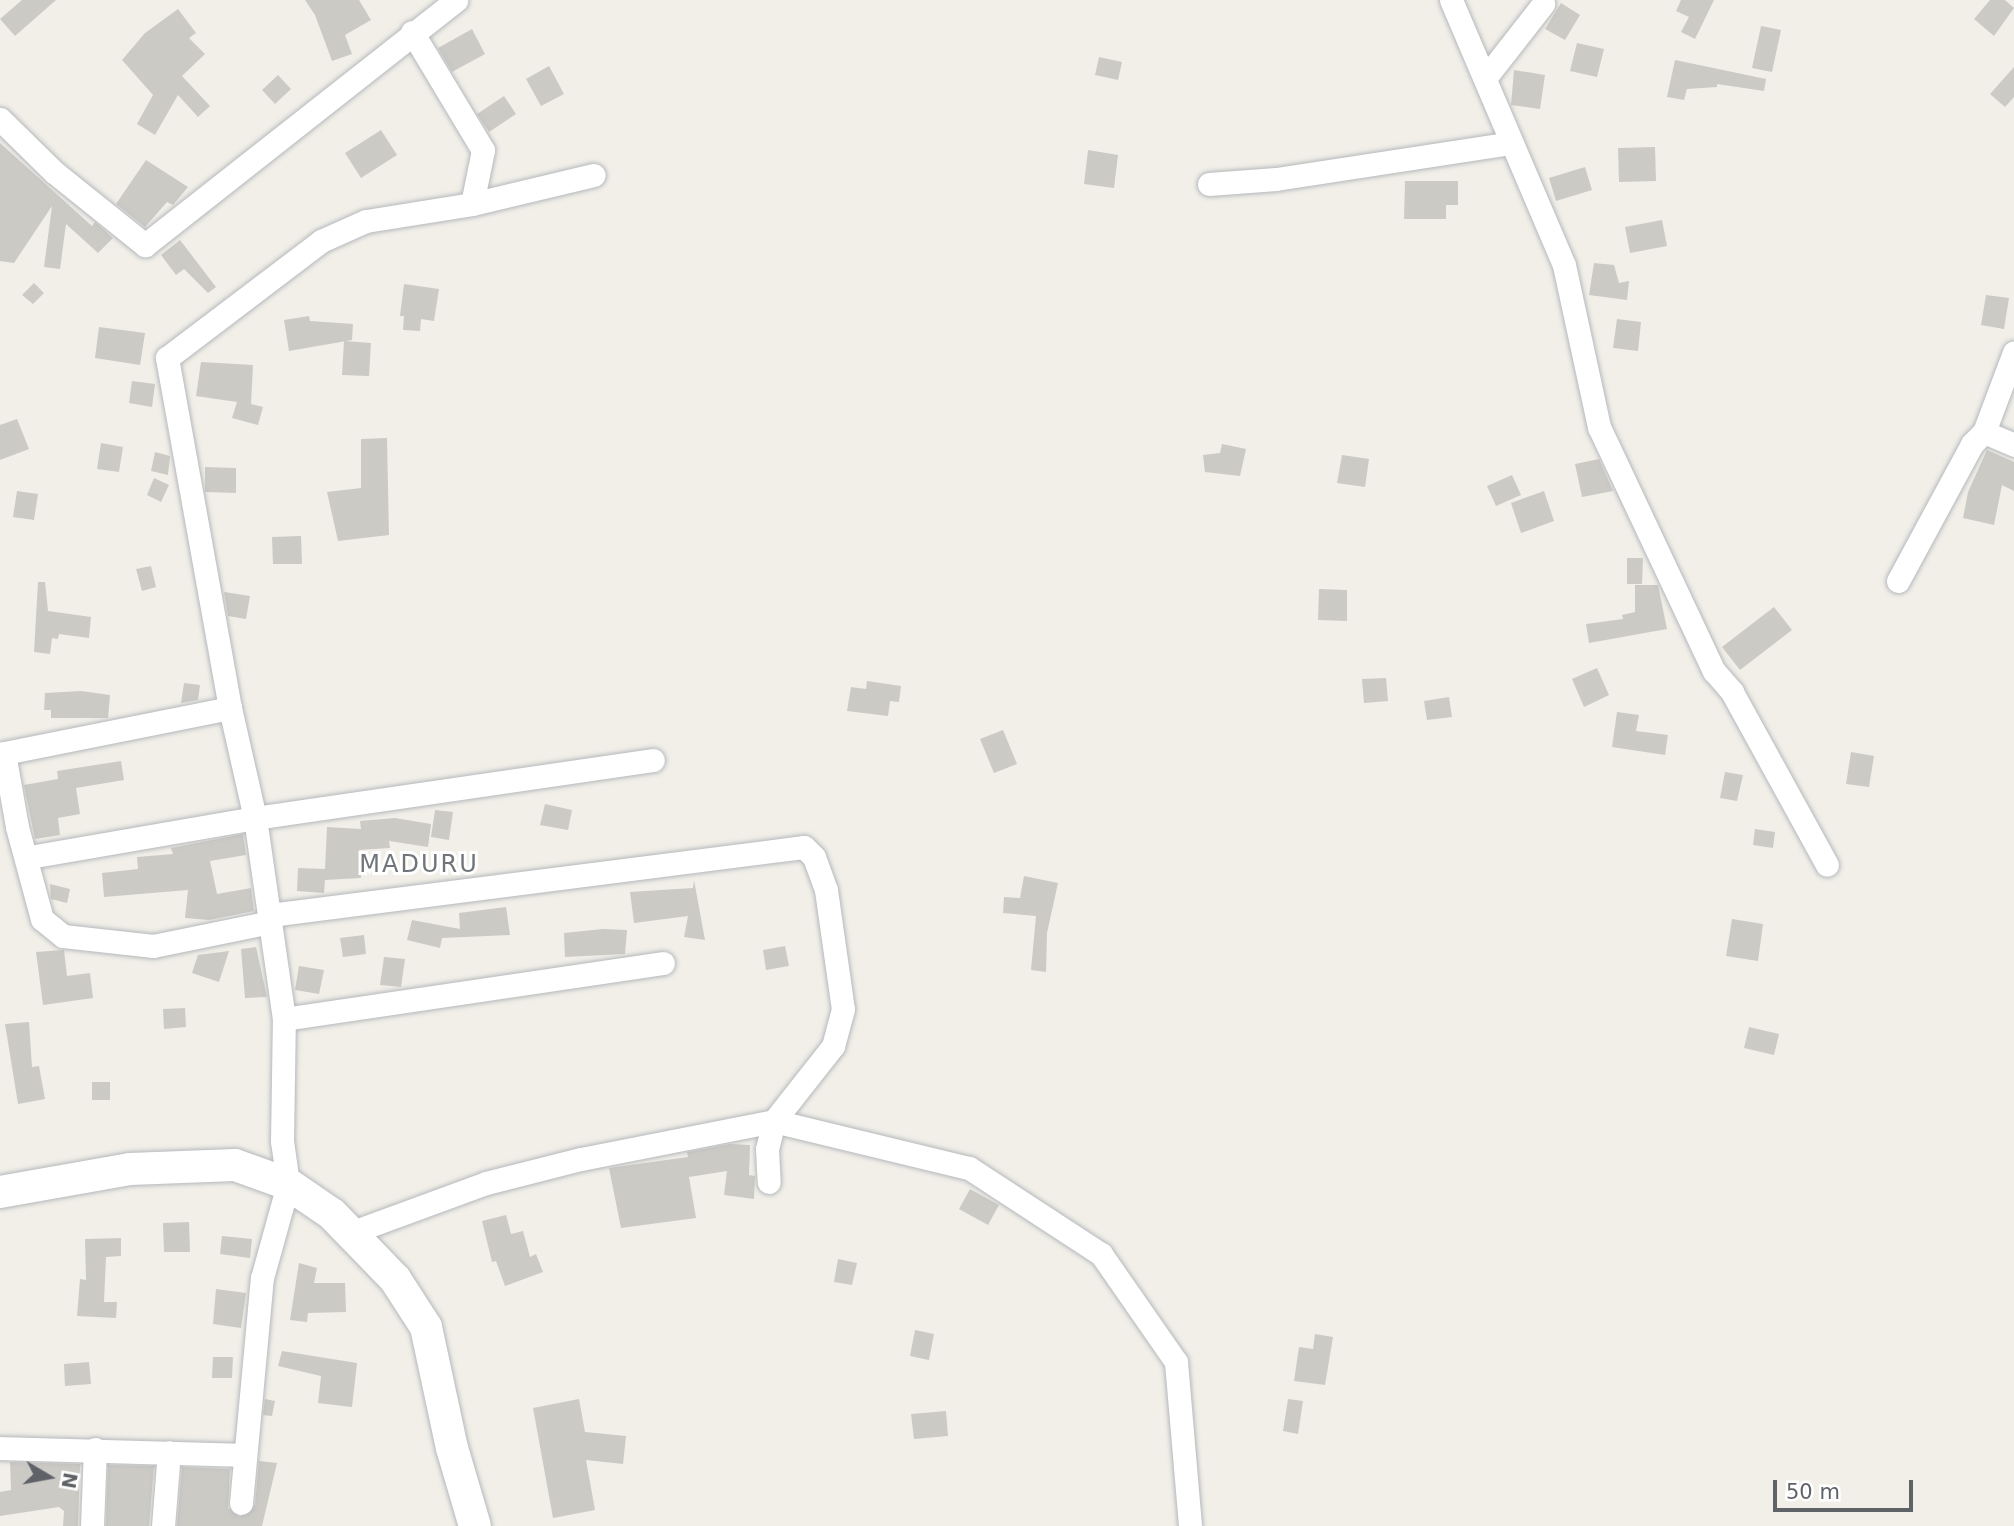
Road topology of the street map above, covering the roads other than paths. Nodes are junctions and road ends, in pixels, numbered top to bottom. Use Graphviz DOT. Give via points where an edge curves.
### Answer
graph roads {
  1 [pos="456,0"];
  2 [pos="1451,0"];
  3 [pos="1544,4"];
  4 [pos="412,32"];
  5 [pos="1486,77"];
  6 [pos="0,119"];
  7 [pos="1511,143"];
  8 [pos="594,175"];
  9 [pos="1209,184"];
  10 [pos="472,204"];
  11 [pos="2014,352"];
  12 [pos="1983,432"];
  13 [pos="2014,445"];
  14 [pos="1898,581"];
  15 [pos="230,708"];
  16 [pos="2,752"];
  17 [pos="653,761"];
  18 [pos="255,818"];
  19 [pos="29,858"];
  20 [pos="1827,865"];
  21 [pos="270,919"];
  22 [pos="663,963"];
  23 [pos="284,1019"];
  24 [pos="774,1121"];
  25 [pos="769,1182"];
  26 [pos="288,1184"];
  27 [pos="0,1192"];
  28 [pos="351,1233"];
  29 [pos="0,1448"];
  30 [pos="95,1449"];
  31 [pos="169,1452"];
  32 [pos="245,1455"];
  33 [pos="242,1503"];
  34 [pos="92,1526"];
  35 [pos="163,1526"];
  36 [pos="475,1526"];
  37 [pos="1190,1526"];
  1 -- 4 [label="street"];
  2 -- 5 [label="street"];
  3 -- 5 [label="street"];
  4 -- 6 [label="street" via="145,245 54,172"];
  4 -- 10 [label="street" via="484,150"];
  5 -- 7 [label="street"];
  7 -- 9 [label="street" via="1276,179"];
  7 -- 20 [label="street" via="1564,265 1599,427 1714,671 1732,692"];
  8 -- 10 [label="street"];
  10 -- 15 [label="street" via="366,221 321,241 167,358"];
  11 -- 12 [label="street"];
  12 -- 13 [label="street"];
  12 -- 14 [label="street" via="1972,444"];
  15 -- 16 [label="street"];
  15 -- 18 [label="street"];
  16 -- 19 [label="street" via="17,827"];
  17 -- 18 [label="street"];
  18 -- 19 [label="street"];
  18 -- 21 [label="street"];
  19 -- 21 [label="street" via="32,890 42,919 63,936 153,946"];
  21 -- 23 [label="street"];
  21 -- 24 [label="street" via="804,847 814,857 826,890 843,1009 833,1046"];
  22 -- 23 [label="street"];
  23 -- 26 [label="street" via="282,1141"];
  24 -- 25 [label="street" via="767,1149"];
  24 -- 28 [label="street" via="486,1183"];
  24 -- 37 [label="street" via="969,1168 1101,1254 1176,1362"];
  26 -- 27 [label="main road" via="235,1165 130,1169"];
  26 -- 28 [label="main road"];
  26 -- 32 [label="street" via="262,1278"];
  28 -- 36 [label="main road" via="395,1279 426,1327 452,1448"];
  29 -- 30 [label="street"];
  30 -- 31 [label="street"];
  30 -- 34 [label="street"];
  31 -- 32 [label="street"];
  31 -- 35 [label="street"];
  32 -- 33 [label="street"];
}
